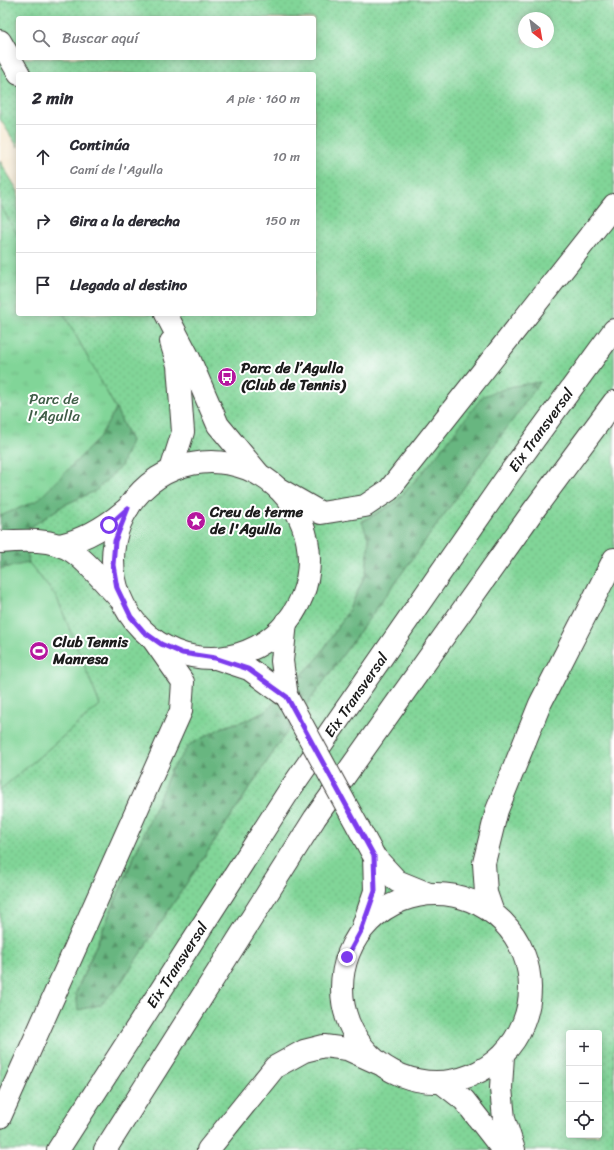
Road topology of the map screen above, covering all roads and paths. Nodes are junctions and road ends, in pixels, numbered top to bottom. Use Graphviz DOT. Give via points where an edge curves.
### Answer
graph roads {
  1 [pos="0,41"];
  2 [pos="18,72"];
  3 [pos="614,205"];
  4 [pos="166,316"];
  5 [pos="166,316"];
  6 [pos="614,330"];
  7 [pos="614,402"];
  8 [pos="171,470"];
  9 [pos="258,474"];
  10 [pos="279,489"];
  11 [pos="128,508"];
  12 [pos="0,542"];
  13 [pos="60,545"];
  14 [pos="614,559"];
  15 [pos="122,600"];
  16 [pos="286,622"];
  17 [pos="152,638"];
  18 [pos="215,658"];
  19 [pos="287,697"];
  20 [pos="374,856"];
  21 [pos="429,894"];
  22 [pos="494,913"];
  23 [pos="361,931"];
  24 [pos="503,1055"];
  25 [pos="378,1063"];
  26 [pos="441,1082"];
  27 [pos="0,1117"];
  28 [pos="58,1150"];
  29 [pos="105,1150"];
  30 [pos="208,1150"];
  31 [pos="504,1150"];
  32 [pos="514,1150"];
  1 -- 2 [label="main road"];
  3 -- 10 [label="main road" via="389,490 365,506 321,513"];
  4 -- 8 [label="main road" via="178,366 183,432"];
  5 -- 9 [label="main road" via="189,358 218,425"];
  6 -- 28 [label="main road, Eix Transversal" via="509,474 290,791"];
  7 -- 29 [label="main road" via="528,518 316,818"];
  8 -- 9 [label="main road" via="209,462 234,464"];
  8 -- 11 [label="main road" via="151,482"];
  9 -- 10 [label="main road"];
  10 -- 16 [label="main road" via="300,519 309,554 306,583"];
  11 -- 13 [label="main road" via="109,525 75,542"];
  11 -- 15 [label="main road" via="118,529 113,553 114,577"];
  12 -- 13 [label="main road" via="33,541"];
  13 -- 15 [label="main road" via="73,552"];
  14 -- 22 [label="main road" via="540,704 497,810 484,864 486,893"];
  15 -- 17 [label="main road" via="137,624"];
  16 -- 18 [label="main road" via="269,638 249,650"];
  16 -- 19 [label="main road" via="282,661"];
  17 -- 18 [label="main road" via="182,653"];
  17 -- 27 [label="main road" via="183,682 181,711"];
  18 -- 19 [label="main road" via="248,669"];
  19 -- 20 [label="main road, bridge"];
  20 -- 21 [label="main road" via="397,881"];
  20 -- 23 [label="main road" via="375,891"];
  21 -- 22 [label="main road" via="463,897"];
  21 -- 23 [label="main road" via="391,905"];
  22 -- 24 [label="main road" via="504,921 519,943 525,955 530,981 529,1008 525,1021 512,1045"];
  23 -- 25 [label="main road" via="353,944 343,972 343,1000 346,1015 358,1041"];
  24 -- 26 [label="main road" via="474,1074"];
  24 -- 32 [label="main road" via="501,1088 504,1119"];
  25 -- 26 [label="main road" via="415,1080"];
  25 -- 30 [label="main road" via="347,1050 324,1046 304,1051 275,1067"];
  26 -- 31 [label="main road" via="464,1100"];
}
